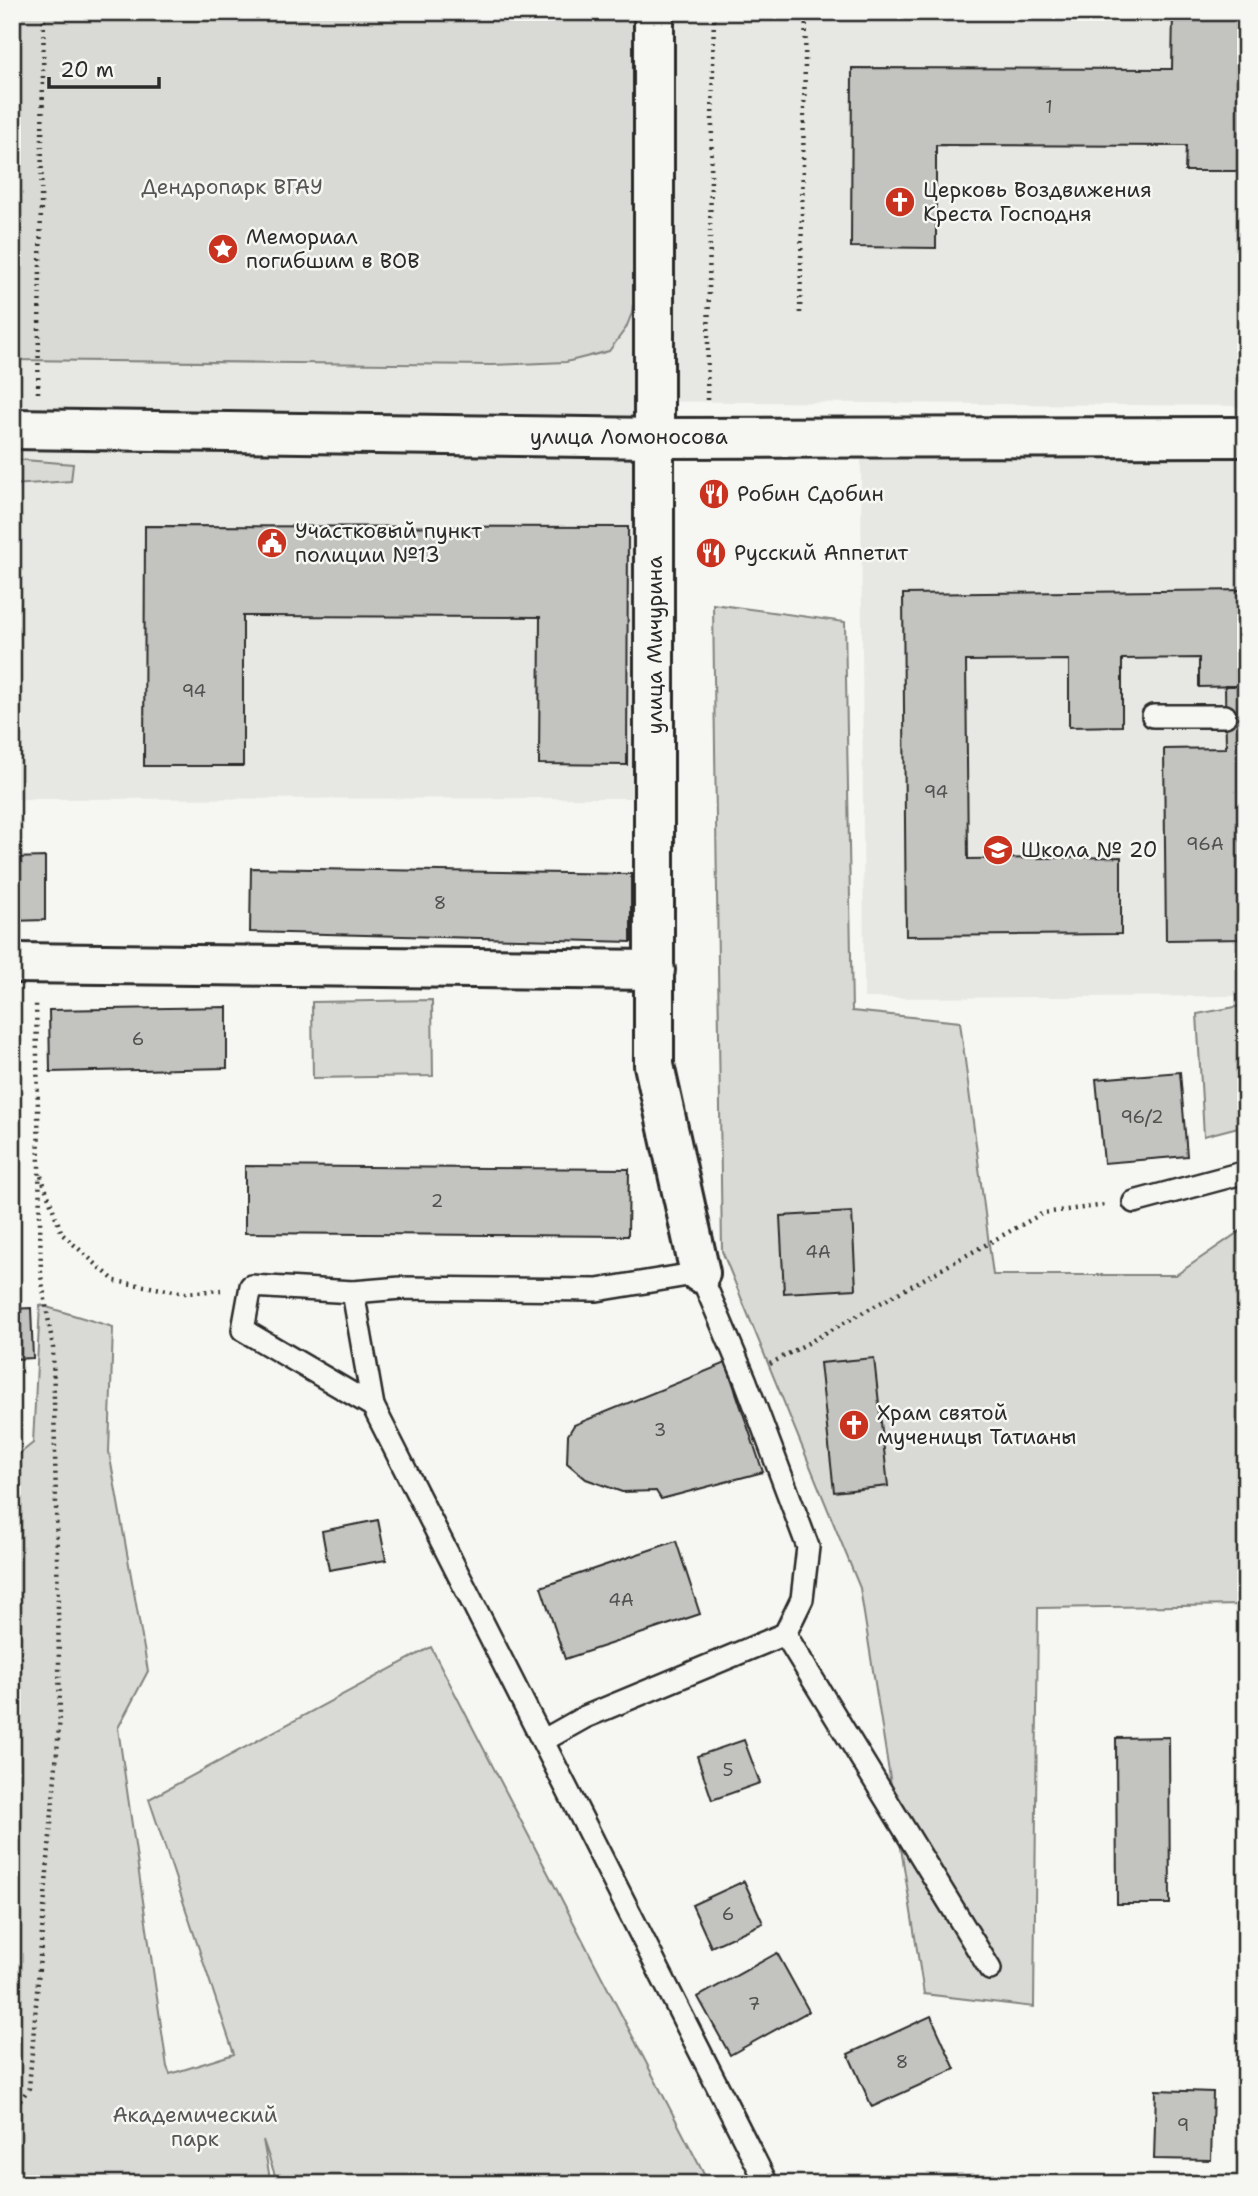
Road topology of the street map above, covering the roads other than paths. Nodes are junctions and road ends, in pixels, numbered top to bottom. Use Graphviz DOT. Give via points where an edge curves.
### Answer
graph roads {
  1 [pos="654,12"];
  2 [pos="25,429"];
  3 [pos="1246,437"];
  4 [pos="655,438"];
  5 [pos="1153,716"];
  6 [pos="1226,716"];
  7 [pos="24,963"];
  8 [pos="655,970"];
  9 [pos="1246,1172"];
  10 [pos="1135,1202"];
  11 [pos="699,1273"];
  12 [pos="353,1292"];
  13 [pos="373,1406"];
  14 [pos="785,1634"];
  15 [pos="544,1740"];
  16 [pos="989,1969"];
  17 [pos="767,2184"];
  1 -- 4 [label="street, улица Мичурина"];
  2 -- 4 [label="street, улица Ломоносова"];
  3 -- 4 [label="street, улица Ломоносова"];
  4 -- 8 [label="street, улица Мичурина"];
  5 -- 6 [label="lane"];
  7 -- 8 [label="street"];
  8 -- 11 [label="street, улица Мичурина" via="654,1065"];
  9 -- 10 [label="lane"];
  11 -- 12 [label="lane" via="597,1290 401,1288"];
  11 -- 14 [label="lane" via="808,1546 802,1599"];
  12 -- 13 [label="lane"];
  12 -- 13 [label="lane" via="251,1286 243,1330"];
  13 -- 15 [label="lane"];
  14 -- 15 [label="lane" via="585,1717"];
  14 -- 16 [label="lane"];
  15 -- 17 [label="lane"];
}
